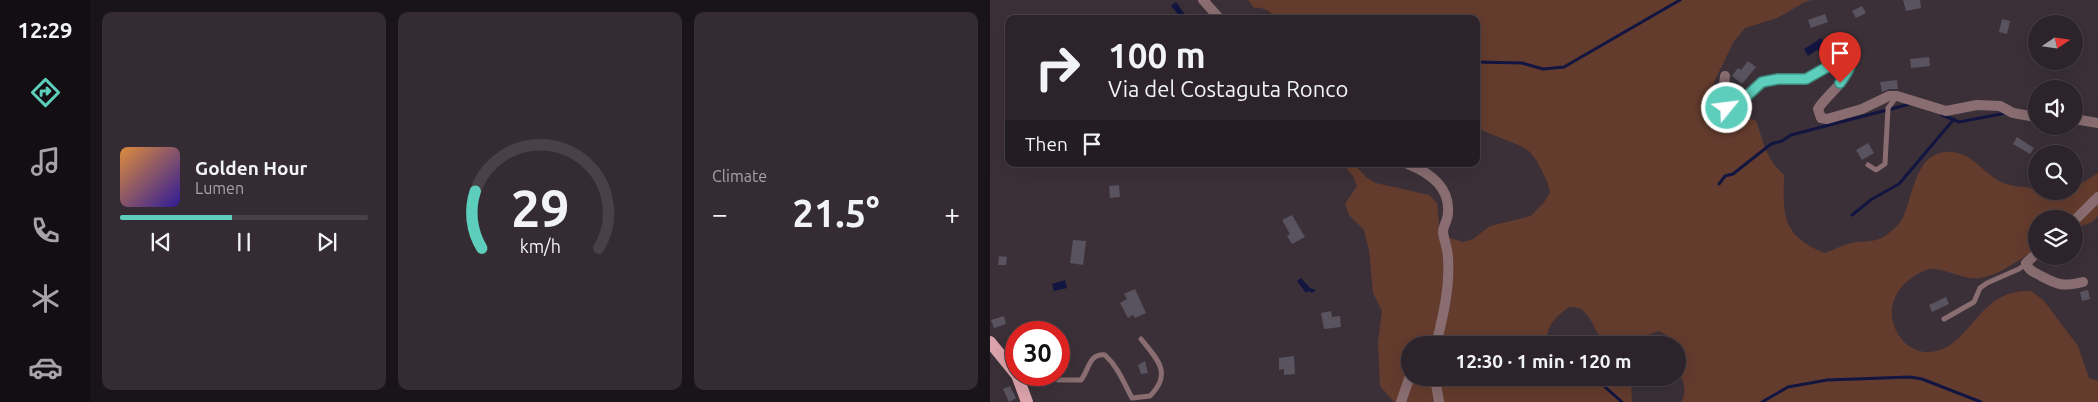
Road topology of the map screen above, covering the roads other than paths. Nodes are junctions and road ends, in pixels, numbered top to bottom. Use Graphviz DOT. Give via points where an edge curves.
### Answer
graph roads {
  1 [pos="1202,0"];
  2 [pos="1216,15"];
  3 [pos="1725,76"];
  4 [pos="1898,96"];
  5 [pos="2028,115"];
  6 [pos="2083,120"];
  7 [pos="2098,123"];
  8 [pos="1868,165"];
  9 [pos="1414,167"];
  10 [pos="2098,197"];
  11 [pos="2083,212"];
  12 [pos="2026,263"];
  13 [pos="2083,282"];
  14 [pos="1944,319"];
  15 [pos="1438,336"];
  16 [pos="1141,339"];
  17 [pos="990,342"];
  18 [pos="1005,354"];
  19 [pos="1070,380"];
  20 [pos="1020,386"];
  21 [pos="1407,386"];
  22 [pos="1436,386"];
  23 [pos="1027,402"];
  24 [pos="1401,402"];
  25 [pos="1439,402"];
  1 -- 2 [label="street"];
  3 -- 4 [label="street" via="1722,100 1727,108 1733,108 1762,82 1806,79 1850,54 1848,71 1818,109 1821,118 1827,119 1862,109 1889,96"];
  4 -- 5 [label="street" via="1946,111 1977,105 2000,106 2013,113"];
  4 -- 8 [label="lane" via="1888,108 1885,164 1876,170"];
  6 -- 7 [label="street"];
  9 -- 15 [label="street" via="1438,182 1448,205 1443,230 1448,256 1448,290"];
  10 -- 11 [label="street"];
  12 -- 13 [label="street" via="2030,271 2053,284"];
  12 -- 14 [label="lane" via="1987,282 1980,288 1974,302"];
  16 -- 19 [label="lane" via="1161,367 1160,384 1150,396 1132,398 1111,360 1100,354 1091,360 1081,380"];
  17 -- 18 [label="main road"];
  20 -- 23 [label="main road"];
  21 -- 24 [label="street"];
  22 -- 25 [label="street"];
}
